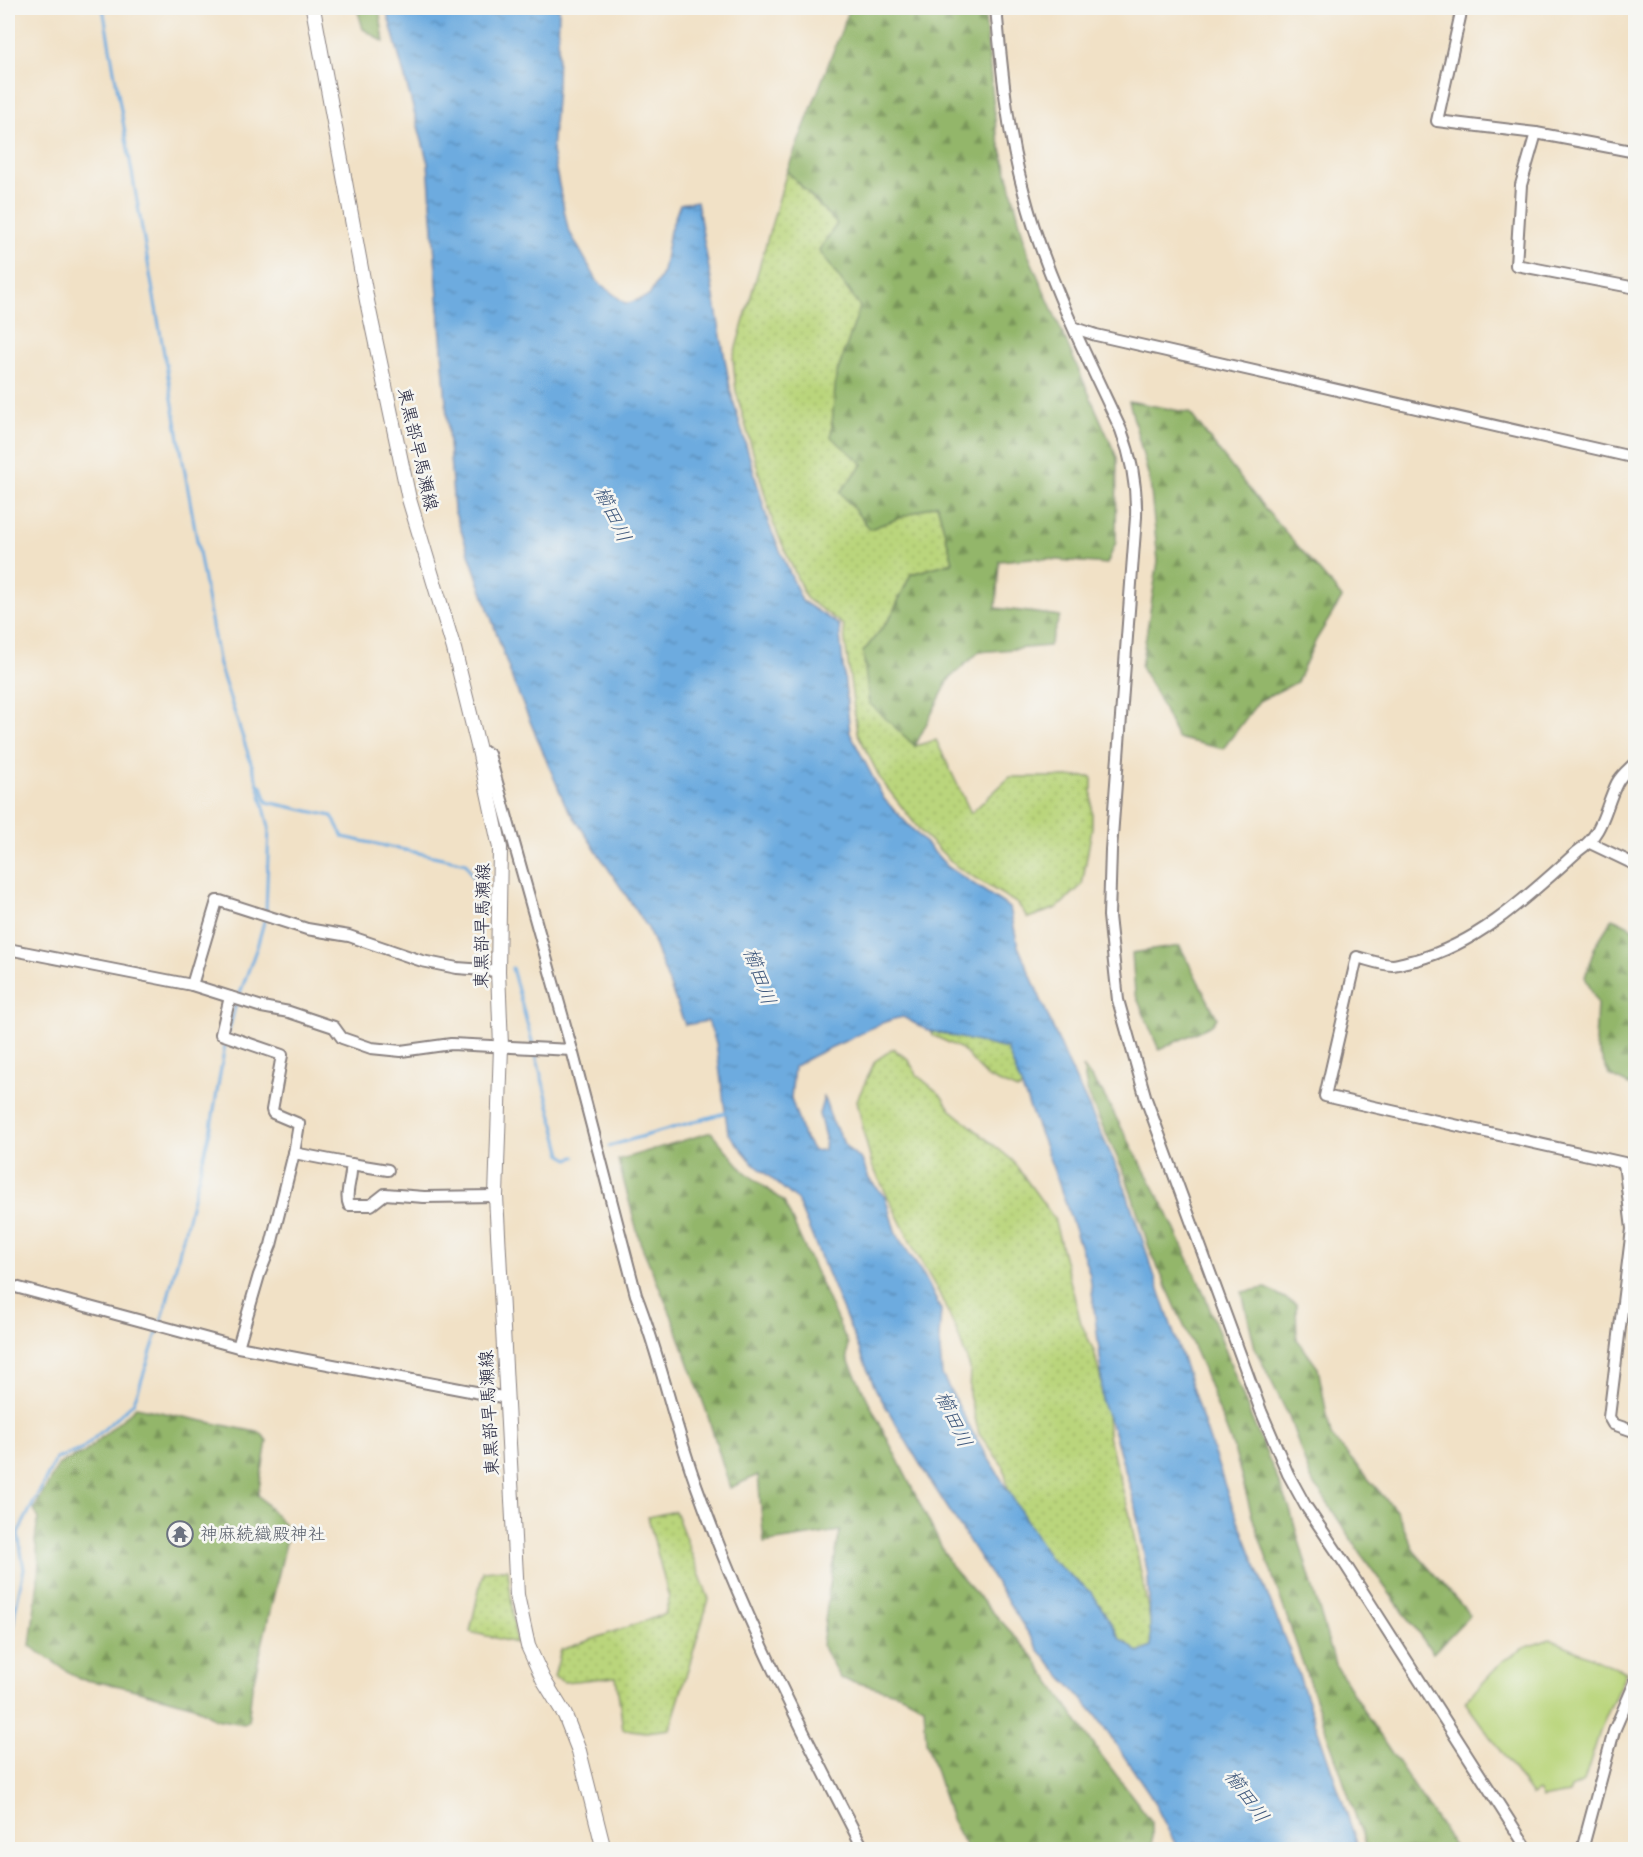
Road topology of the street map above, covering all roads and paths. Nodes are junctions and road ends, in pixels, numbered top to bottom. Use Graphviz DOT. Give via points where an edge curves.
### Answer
graph roads {
  1 [pos="313,8"];
  2 [pos="996,8"];
  3 [pos="1462,8"];
  4 [pos="1536,133"];
  5 [pos="1635,152"];
  6 [pos="1635,288"];
  7 [pos="1075,328"];
  8 [pos="1635,458"];
  9 [pos="479,750"];
  10 [pos="1635,762"];
  11 [pos="1590,843"];
  12 [pos="1635,865"];
  13 [pos="8,949"];
  14 [pos="498,971"];
  15 [pos="192,985"];
  16 [pos="236,999"];
  17 [pos="505,1047"];
  18 [pos="572,1050"];
  19 [pos="294,1153"];
  20 [pos="351,1164"];
  21 [pos="388,1170"];
  22 [pos="496,1196"];
  23 [pos="8,1285"];
  24 [pos="238,1347"];
  25 [pos="507,1398"];
  26 [pos="1635,1432"];
  27 [pos="1635,1680"];
  28 [pos="604,1850"];
  29 [pos="864,1850"];
  30 [pos="1528,1850"];
  31 [pos="1582,1850"];
  1 -- 9 [label="main road, 東黒部早馬瀬線" via="409,499 454,649"];
  2 -- 7 [label="street" via="1009,123 1024,193 1053,279"];
  3 -- 4 [label="street" via="1437,121"];
  4 -- 5 [label="street"];
  4 -- 6 [label="street" via="1521,185 1516,265"];
  7 -- 8 [label="street"];
  7 -- 30 [label="street" via="1121,430 1136,484 1109,888 1114,977 1134,1063 1260,1411 1288,1474"];
  9 -- 14 [label="main road, 東黒部早馬瀬線" via="500,848"];
  9 -- 18 [label="street" via="489,754"];
  10 -- 11 [label="street" via="1619,780"];
  11 -- 12 [label="street"];
  11 -- 26 [label="street" via="1511,910 1453,946 1395,965 1358,957 1325,1096 1624,1163 1632,1229 1609,1417 1613,1424"];
  13 -- 15 [label="street"];
  14 -- 15 [label="street" via="442,965 217,901"];
  14 -- 17 [label="main road, 東黒部早馬瀬線"];
  15 -- 16 [label="street"];
  16 -- 17 [label="street" via="334,1027 342,1038 370,1048 401,1051 451,1044"];
  16 -- 19 [label="street" via="221,1034 282,1055 272,1110 298,1124"];
  17 -- 18 [label="street"];
  17 -- 22 [label="main road, 東黒部早馬瀬線"];
  18 -- 29 [label="street" via="636,1295 697,1489 728,1569"];
  19 -- 20 [label="street"];
  19 -- 24 [label="street" via="271,1245"];
  20 -- 21 [label="street"];
  20 -- 22 [label="street" via="349,1205 371,1205 385,1194"];
  22 -- 25 [label="main road, 東黒部早馬瀬線"];
  23 -- 24 [label="street"];
  24 -- 25 [label="street"];
  25 -- 28 [label="main road, 東黒部早馬瀬線" via="517,1595 522,1624 528,1646 565,1714 579,1751"];
  27 -- 31 [label="street" via="1614,1731"];
}
